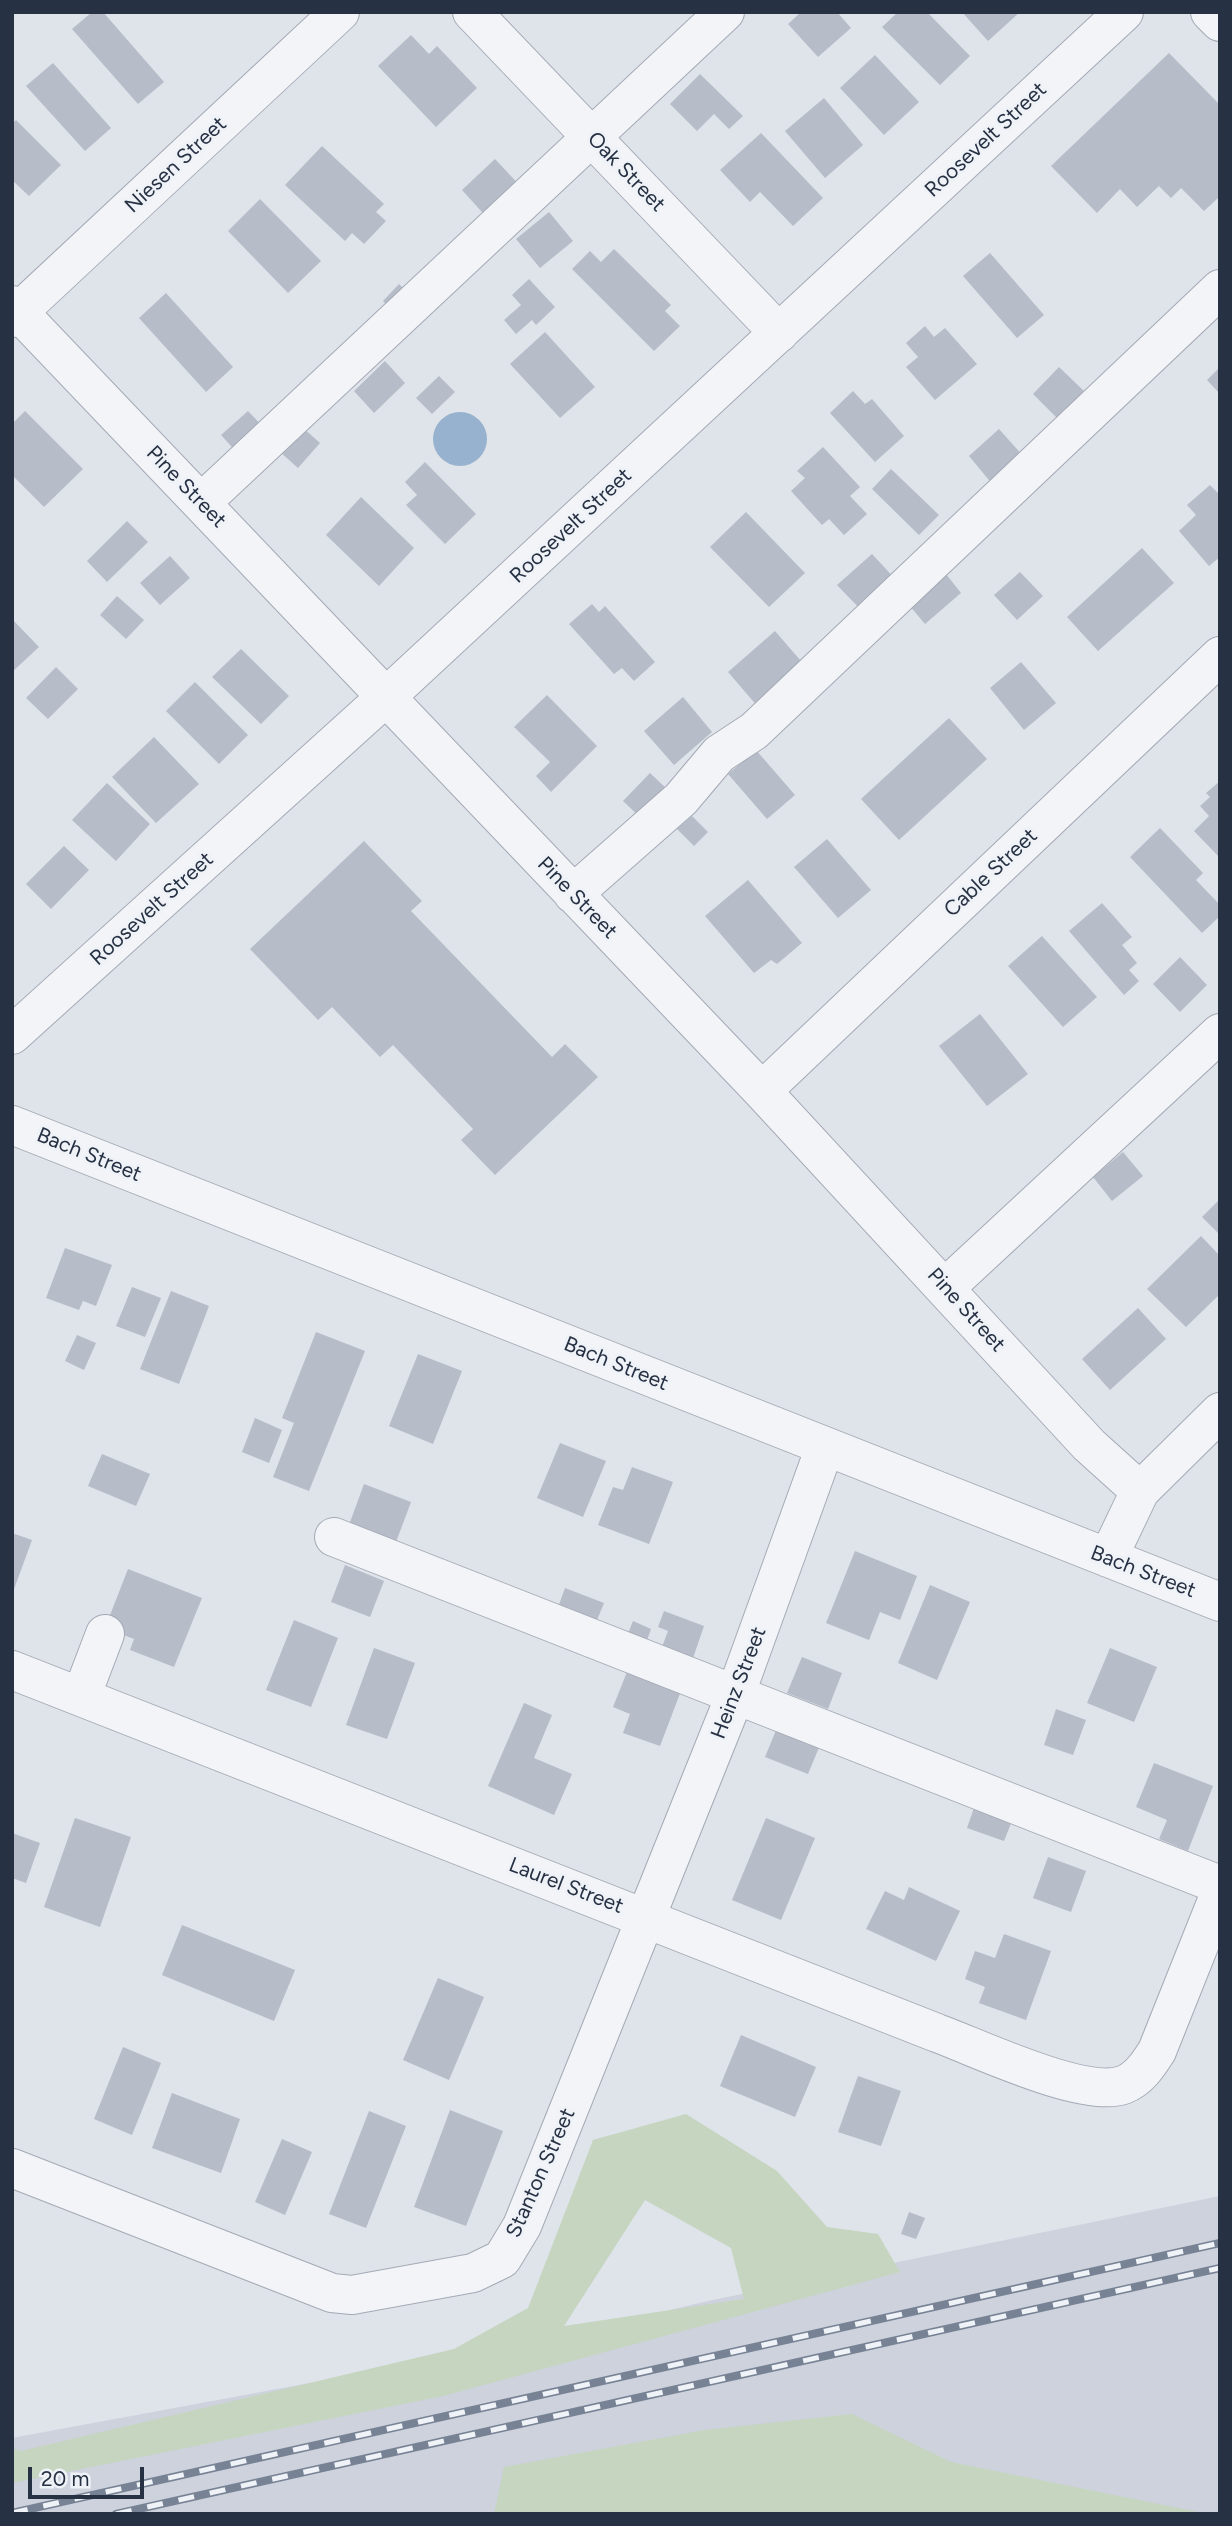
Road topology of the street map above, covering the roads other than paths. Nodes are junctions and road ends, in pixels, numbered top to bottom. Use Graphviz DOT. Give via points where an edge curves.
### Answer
graph roads {
  1 [pos="340,12"];
  2 [pos="472,12"];
  3 [pos="725,12"];
  4 [pos="1124,12"];
  5 [pos="1210,12"];
  6 [pos="1220,22"];
  7 [pos="591,136"];
  8 [pos="1220,289"];
  9 [pos="14,311"];
  10 [pos="779,333"];
  11 [pos="201,503"];
  12 [pos="1220,656"];
  13 [pos="386,697"];
  14 [pos="573,894"];
  15 [pos="1220,1033"];
  16 [pos="12,1035"];
  17 [pos="762,1091"];
  18 [pos="12,1125"];
  19 [pos="946,1287"];
  20 [pos="1220,1412"];
  21 [pos="825,1447"];
  22 [pos="1140,1492"];
  23 [pos="334,1537"];
  24 [pos="1108,1558"];
  25 [pos="1220,1602"];
  26 [pos="105,1634"];
  27 [pos="12,1670"];
  28 [pos="736,1693"];
  29 [pos="81,1697"];
  30 [pos="1220,1885"];
  31 [pos="1220,1893"];
  32 [pos="647,1918"];
  33 [pos="12,2168"];
  1 -- 9 [label="street, Niesen Street"];
  2 -- 7 [label="street, Oak Street"];
  3 -- 7 [label="street"];
  4 -- 10 [label="street, Roosevelt Street"];
  5 -- 6 [label="street"];
  7 -- 10 [label="street, Oak Street"];
  7 -- 11 [label="street"];
  8 -- 14 [label="street" via="754,731 719,754 681,799"];
  9 -- 11 [label="street, Pine Street"];
  10 -- 13 [label="street, Roosevelt Street"];
  11 -- 13 [label="street, Pine Street"];
  12 -- 17 [label="street, Cable Street"];
  13 -- 14 [label="street, Pine Street"];
  13 -- 16 [label="street, Roosevelt Street"];
  14 -- 17 [label="street, Pine Street"];
  15 -- 19 [label="street"];
  17 -- 19 [label="street, Pine Street"];
  18 -- 21 [label="street, Bach Street"];
  19 -- 22 [label="street, Pine Street" via="1089,1445"];
  20 -- 22 [label="street"];
  21 -- 24 [label="street, Bach Street"];
  21 -- 28 [label="street, Heinz Street"];
  22 -- 24 [label="street"];
  23 -- 28 [label="street"];
  24 -- 25 [label="street, Bach Street"];
  26 -- 29 [label="street"];
  27 -- 29 [label="street, Laurel Street"];
  28 -- 30 [label="street"];
  28 -- 32 [label="street, Heinz Street"];
  29 -- 32 [label="street, Laurel Street"];
  31 -- 32 [label="street, Laurel Street" via="1157,2051 1144,2071 1122,2085 1094,2088 1065,2081"];
  32 -- 33 [label="street, Stanton Street" via="522,2227 502,2259 473,2273 352,2295 332,2293"];
}
